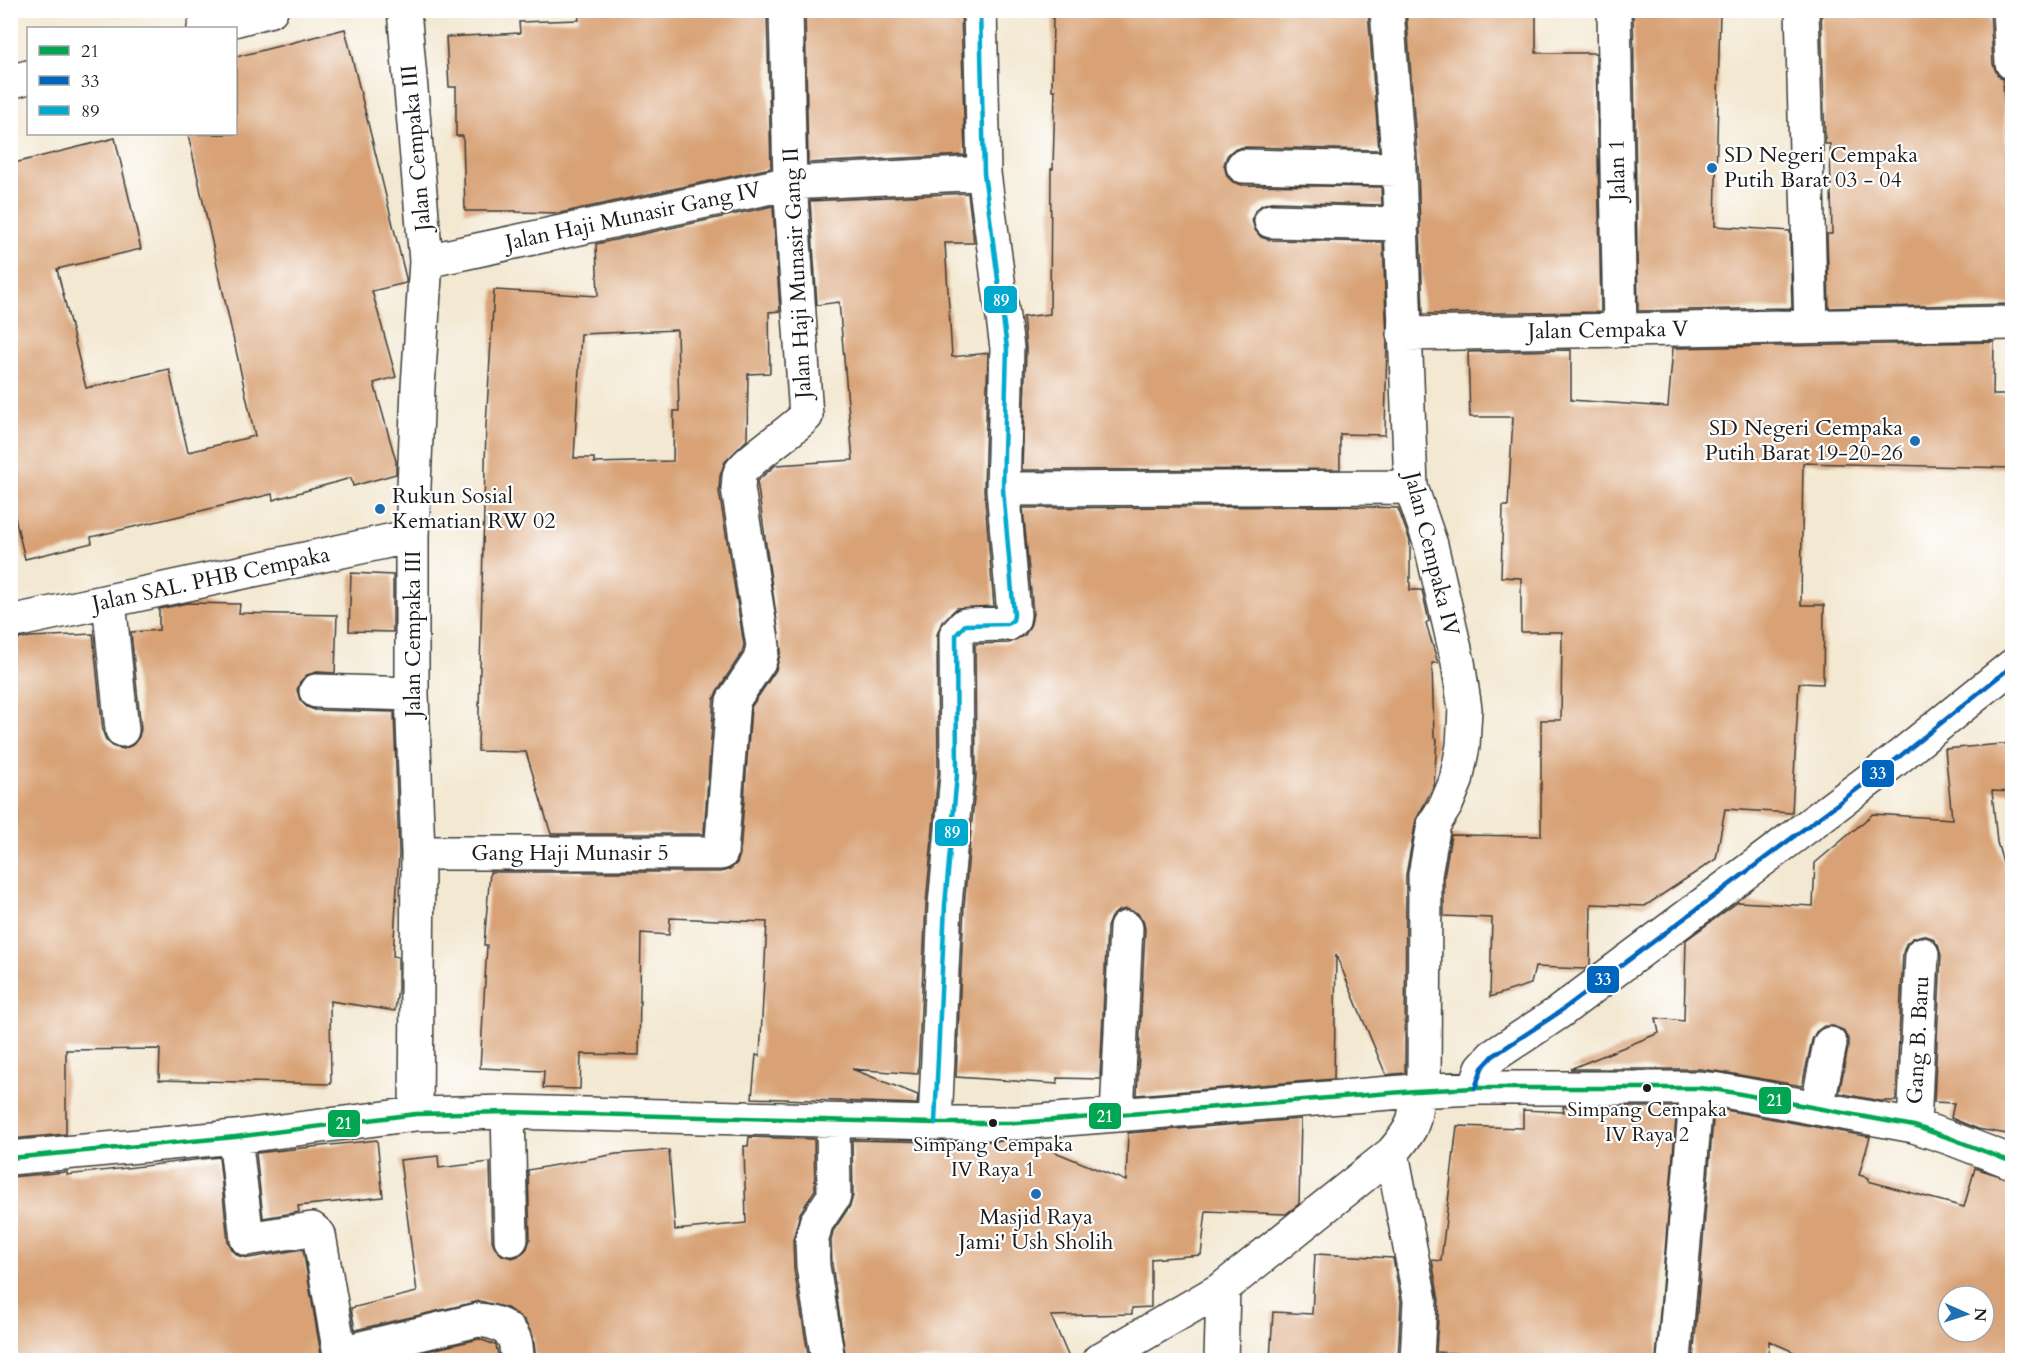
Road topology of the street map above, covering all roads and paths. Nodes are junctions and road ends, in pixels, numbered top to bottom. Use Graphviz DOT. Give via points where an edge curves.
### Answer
graph roads {
  1 [pos="199,10"];
  2 [pos="271,10"];
  3 [pos="404,10"];
  4 [pos="786,10"];
  5 [pos="980,10"];
  6 [pos="1387,10"];
  7 [pos="1614,10"];
  8 [pos="1802,10"];
  9 [pos="2009,10"];
  10 [pos="204,27"];
  11 [pos="208,27"];
  12 [pos="2013,63"];
  13 [pos="27,77"];
  14 [pos="10,82"];
  15 [pos="1243,166"];
  16 [pos="1399,169"];
  17 [pos="984,173"];
  18 [pos="790,183"];
  19 [pos="1272,221"];
  20 [pos="1402,224"];
  21 [pos="426,261"];
  22 [pos="2013,323"];
  23 [pos="1811,326"];
  24 [pos="1620,330"];
  25 [pos="1404,334"];
  26 [pos="1411,487"];
  27 [pos="1003,489"];
  28 [pos="412,536"];
  29 [pos="110,601"];
  30 [pos="10,622"];
  31 [pos="2013,666"];
  32 [pos="316,691"];
  33 [pos="412,694"];
  34 [pos="122,730"];
  35 [pos="418,853"];
  36 [pos="721,853"];
  37 [pos="1126,928"];
  38 [pos="1922,954"];
  39 [pos="1830,1044"];
  40 [pos="1475,1088"];
  41 [pos="1697,1088"];
  42 [pos="1420,1091"];
  43 [pos="1817,1108"];
  44 [pos="508,1112"];
  45 [pos="416,1114"];
  46 [pos="1116,1115"];
  47 [pos="833,1121"];
  48 [pos="935,1123"];
  49 [pos="1914,1126"];
  50 [pos="235,1137"];
  51 [pos="1392,1153"];
  52 [pos="10,1158"];
  53 [pos="2013,1162"];
  54 [pos="511,1239"];
  55 [pos="1223,1288"];
  56 [pos="341,1357"];
  57 [pos="518,1360"];
  58 [pos="828,1360"];
  59 [pos="1099,1360"];
  60 [pos="1221,1360"];
  61 [pos="1417,1360"];
  62 [pos="1674,1360"];
  1 -- 10 [label="street"];
  2 -- 11 [label="street"];
  3 -- 21 [label="street, Jalan Cempaka III"];
  4 -- 18 [label="street, Jalan Haji Munasir Gang II"];
  5 -- 17 [label="street"];
  6 -- 16 [label="street, Jalan Cempaka IV"];
  7 -- 24 [label="street, Jalan 1"];
  8 -- 23 [label="street"];
  9 -- 12 [label="street"];
  13 -- 14 [label="street"];
  15 -- 16 [label="street"];
  16 -- 20 [label="street, Jalan Cempaka IV"];
  17 -- 18 [label="street, Jalan Haji Munasir Gang IV"];
  17 -- 27 [label="street" via="1007,348"];
  18 -- 21 [label="street, Jalan Haji Munasir Gang IV"];
  18 -- 36 [label="street, Jalan Haji Munasir Gang II" via="806,416 740,474 738,488 763,646 760,660 733,701"];
  19 -- 20 [label="street"];
  20 -- 25 [label="street, Jalan Cempaka IV"];
  21 -- 28 [label="street, Jalan Cempaka III"];
  22 -- 23 [label="street, Jalan Cempaka V"];
  23 -- 24 [label="street, Jalan Cempaka V"];
  24 -- 25 [label="street, Jalan Cempaka V"];
  25 -- 26 [label="street, Jalan Cempaka IV"];
  26 -- 27 [label="street"];
  26 -- 42 [label="street, Jalan Cempaka IV" via="1431,545 1465,709 1456,781 1434,824 1425,875"];
  27 -- 48 [label="street" via="1013,620 1008,624 965,625 956,635 957,775 945,905"];
  28 -- 29 [label="street, Jalan SAL. PHB Cempaka"];
  28 -- 33 [label="street, Jalan Cempaka III"];
  29 -- 30 [label="street, Jalan SAL. PHB Cempaka"];
  29 -- 34 [label="street"];
  31 -- 40 [label="street" via="1845,798 1558,1013 1493,1056 1482,1068"];
  32 -- 33 [label="street"];
  33 -- 35 [label="street, Jalan Cempaka III"];
  35 -- 36 [label="street, Gang Haji Munasir 5"];
  35 -- 45 [label="street, Jalan Cempaka III"];
  37 -- 46 [label="street"];
  38 -- 49 [label="street, Gang B. Baru"];
  39 -- 43 [label="street"];
  40 -- 41 [label="street"];
  40 -- 42 [label="street"];
  41 -- 43 [label="street"];
  41 -- 62 [label="street"];
  42 -- 46 [label="street"];
  42 -- 51 [label="street, Jalan Cempaka IV" via="1414,1122"];
  43 -- 49 [label="street"];
  44 -- 45 [label="street"];
  44 -- 47 [label="street"];
  44 -- 54 [label="street"];
  45 -- 50 [label="street"];
  46 -- 48 [label="street" via="1017,1123"];
  47 -- 48 [label="street"];
  47 -- 58 [label="street" via="834,1196 816,1223 812,1239"];
  49 -- 53 [label="street"];
  50 -- 52 [label="street"];
  50 -- 56 [label="street" via="247,1239 312,1229 318,1232"];
  51 -- 55 [label="street, Jalan Cempaka IV"];
  51 -- 61 [label="street" via="1420,1300"];
  55 -- 59 [label="street, Jalan Cempaka IV"];
  55 -- 60 [label="street"];
  56 -- 57 [label="street" via="478,1320 492,1321 510,1333"];
}
